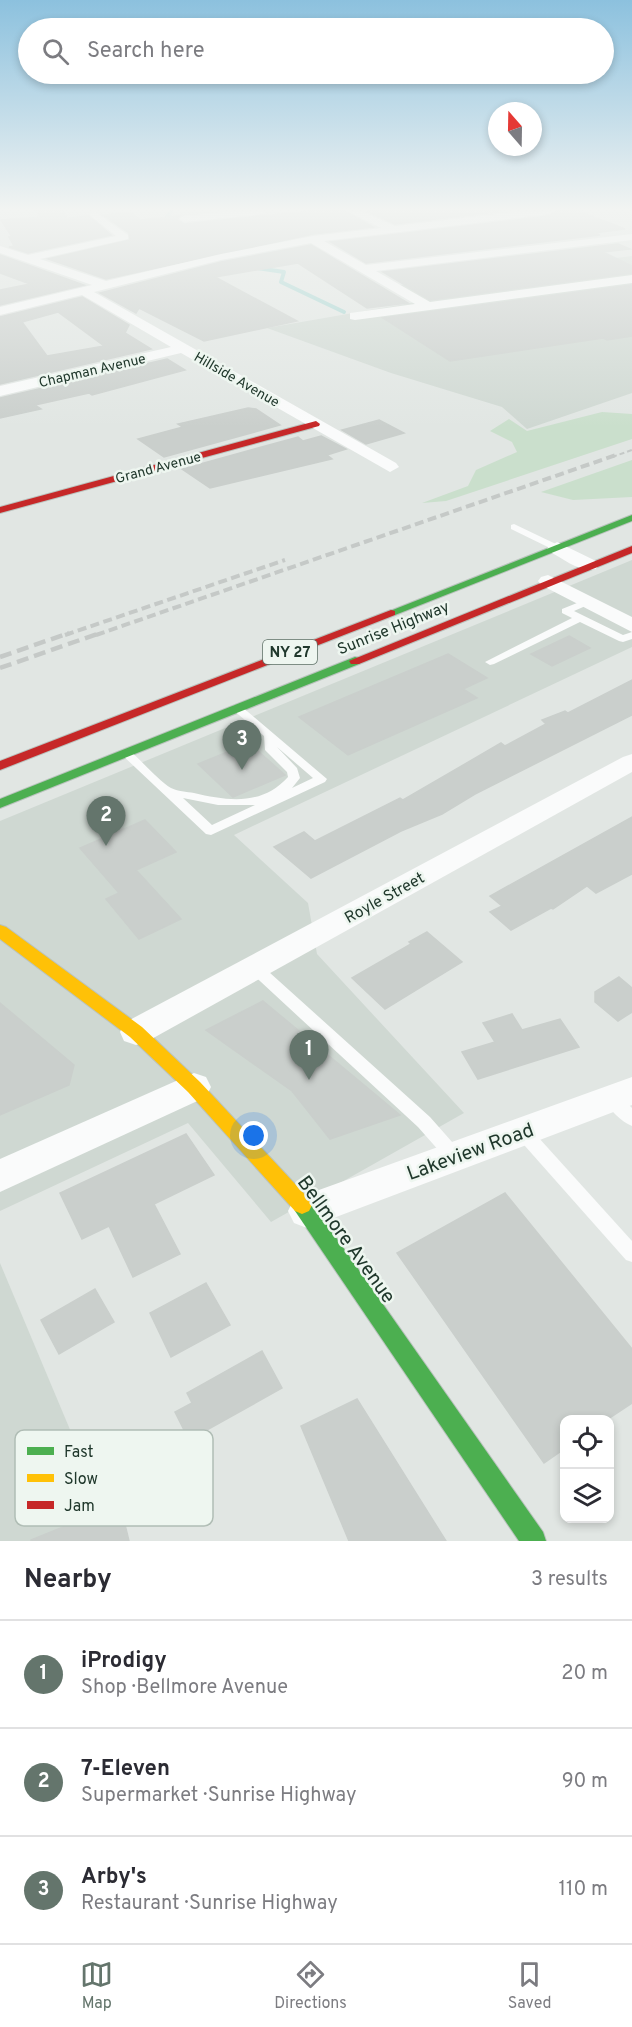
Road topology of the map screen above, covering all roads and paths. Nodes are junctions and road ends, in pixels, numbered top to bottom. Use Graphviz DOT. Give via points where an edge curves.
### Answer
graph roads {
  1 [pos="99,283"];
  2 [pos="114,283"];
  3 [pos="388,283"];
  4 [pos="602,283"];
  5 [pos="105,285"];
  6 [pos="84,291"];
  7 [pos="427,306"];
  8 [pos="0,311"];
  9 [pos="355,316"];
  10 [pos="184,348"];
  11 [pos="0,391"];
  12 [pos="316,424"];
  13 [pos="390,467"];
  14 [pos="0,510"];
  15 [pos="632,518"];
  16 [pos="514,526"];
  17 [pos="557,548"];
  18 [pos="632,549"];
  19 [pos="590,565"];
  20 [pos="548,582"];
  21 [pos="584,610"];
  22 [pos="632,626"];
  23 [pos="632,635"];
  24 [pos="490,662"];
  25 [pos="237,708"];
  26 [pos="269,734"];
  27 [pos="126,753"];
  28 [pos="632,762"];
  29 [pos="0,766"];
  30 [pos="167,790"];
  31 [pos="0,804"];
  32 [pos="0,931"];
  33 [pos="254,967"];
  34 [pos="135,1032"];
  35 [pos="194,1087"];
  36 [pos="625,1103"];
  37 [pos="523,1132"];
  38 [pos="455,1157"];
  39 [pos="0,1176"];
  40 [pos="307,1211"];
  41 [pos="632,1254"];
  42 [pos="534,1541"];
  1 -- 5 [label="street"];
  2 -- 5 [label="street"];
  3 -- 7 [label="street"];
  4 -- 7 [label="street"];
  5 -- 6 [label="street"];
  6 -- 8 [label="street"];
  6 -- 10 [label="street, Hillside Avenue"];
  7 -- 9 [label="street"];
  10 -- 11 [label="street, Chapman Avenue"];
  10 -- 12 [label="street, Hillside Avenue"];
  12 -- 13 [label="street, Hillside Avenue"];
  12 -- 14 [label="main road, Grand Avenue"];
  15 -- 17 [label="main road, Sunrise Highway / NY 27"];
  16 -- 17 [label="lane"];
  17 -- 19 [label="street"];
  17 -- 29 [label="main road, Sunrise Highway / NY 27"];
  18 -- 19 [label="main road, Sunrise Highway / NY 27"];
  19 -- 20 [label="main road, Sunrise Highway / NY 27"];
  20 -- 21 [label="street"];
  20 -- 25 [label="main road, Sunrise Highway / NY 27"];
  21 -- 22 [label="street"];
  21 -- 23 [label="lane" via="623,639"];
  21 -- 24 [label="lane"];
  25 -- 26 [label="lane"];
  25 -- 27 [label="main road, Sunrise Highway / NY 27"];
  26 -- 30 [label="lane" via="271,750 293,771 294,778 281,793 234,804"];
  26 -- 30 [label="lane" via="321,779 211,831"];
  27 -- 30 [label="lane"];
  27 -- 31 [label="main road, Sunrise Highway / NY 27"];
  28 -- 33 [label="street, Royle Street"];
  32 -- 34 [label="main road, Bellmore Avenue"];
  33 -- 34 [label="street, Royle Street"];
  33 -- 38 [label="lane" via="424,1122"];
  34 -- 35 [label="main road, Bellmore Avenue"];
  35 -- 39 [label="street"];
  35 -- 40 [label="main road, Bellmore Avenue"];
  36 -- 37 [label="street, Lakeview Road"];
  37 -- 38 [label="street, Lakeview Road"];
  37 -- 41 [label="lane"];
  38 -- 40 [label="street, Lakeview Road"];
  40 -- 42 [label="main road, Bellmore Avenue"];
}
